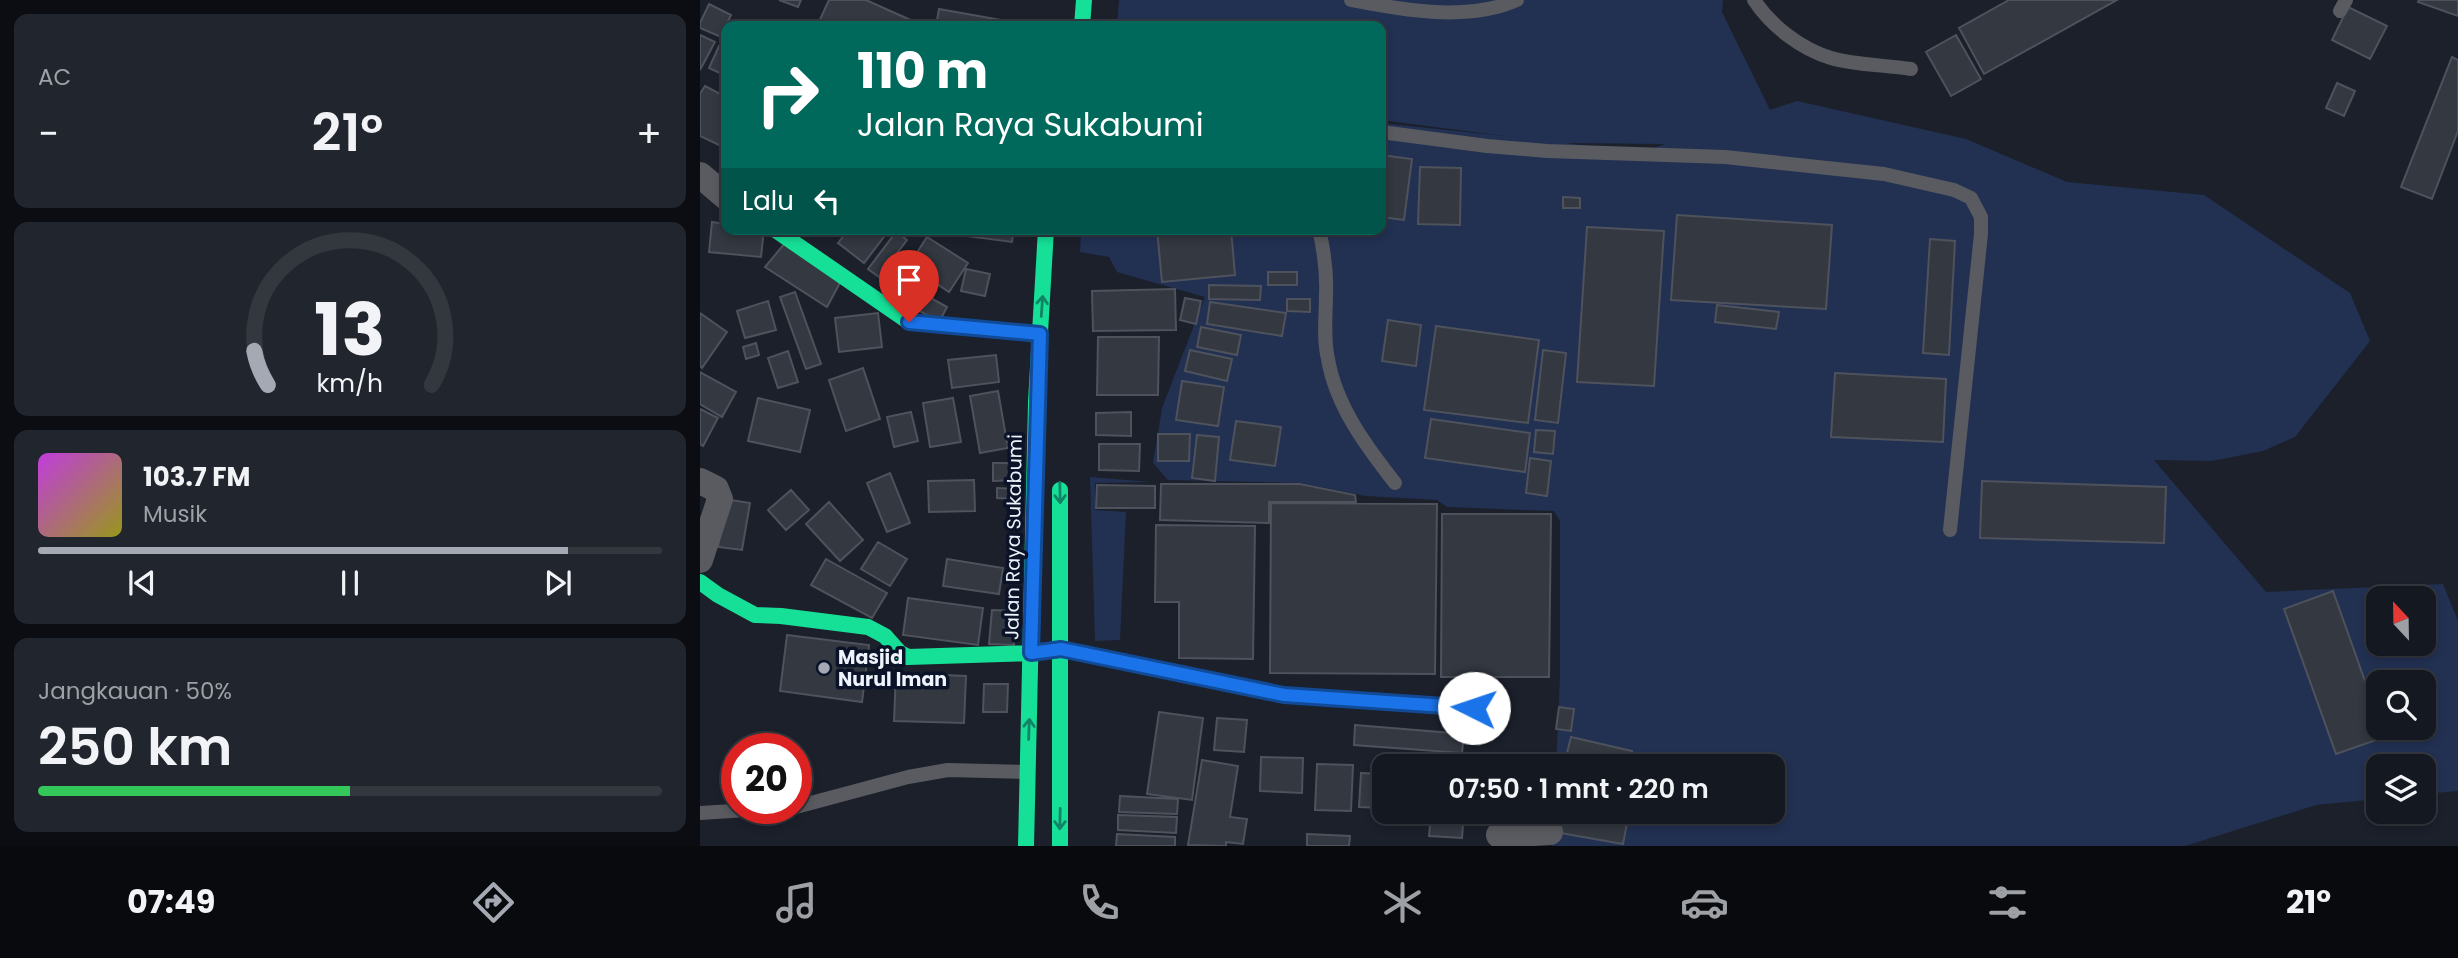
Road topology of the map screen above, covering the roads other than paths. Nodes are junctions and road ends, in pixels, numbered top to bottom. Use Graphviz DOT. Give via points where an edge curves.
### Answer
graph roads {
  1 [pos="1084,0"];
  2 [pos="1351,0"];
  3 [pos="1517,0"];
  4 [pos="1754,0"];
  5 [pos="1082,21"];
  6 [pos="1911,69"];
  7 [pos="1386,133"];
  8 [pos="700,175"];
  9 [pos="721,193"];
  10 [pos="783,235"];
  11 [pos="1046,235"];
  12 [pos="1320,235"];
  13 [pos="1040,334"];
  14 [pos="1060,472"];
  15 [pos="700,481"];
  16 [pos="1395,483"];
  17 [pos="1950,530"];
  18 [pos="700,560"];
  19 [pos="700,582"];
  20 [pos="1061,649"];
  21 [pos="1031,653"];
  22 [pos="1501,710"];
  23 [pos="1027,772"];
  24 [pos="812,803"];
  25 [pos="700,813"];
  26 [pos="721,813"];
  27 [pos="1027,814"];
  28 [pos="1012,830"];
  29 [pos="1549,830"];
  30 [pos="1499,835"];
  31 [pos="1026,846"];
  32 [pos="1060,846"];
  1 -- 5 [label="main road"];
  2 -- 3 [label="lane" via="1465,12"];
  4 -- 6 [label="lane" via="1778,28 1831,58"];
  7 -- 17 [label="lane" via="1547,151 1725,157 1844,168 1924,182 1971,198 1981,217 1981,234"];
  8 -- 9 [label="street"];
  10 -- 13 [label="main road" via="909,322"];
  13 -- 11 [label="main road, Jalan Raya Sukabumi, one-way"];
  12 -- 16 [label="lane" via="1326,271 1326,341 1333,377 1354,427"];
  13 -- 21 [label="main road, Jalan Raya Sukabumi"];
  14 -- 20 [label="main road, one-way"];
  15 -- 18 [label="street" via="716,489 720,499"];
  19 -- 21 [label="main road" via="755,615 868,627 908,657"];
  20 -- 21 [label="main road"];
  20 -- 22 [label="lane" via="1284,695"];
  20 -- 32 [label="main road, one-way"];
  23 -- 21 [label="main road, Jalan Raya Sukabumi, one-way"];
  23 -- 24 [label="lane" via="948,770"];
  23 -- 27 [label="main road, Jalan Raya Sukabumi"];
  25 -- 26 [label="lane"];
  27 -- 28 [label="main road"];
  27 -- 31 [label="main road, Jalan Raya Sukabumi"];
  29 -- 30 [label="street"];
}
